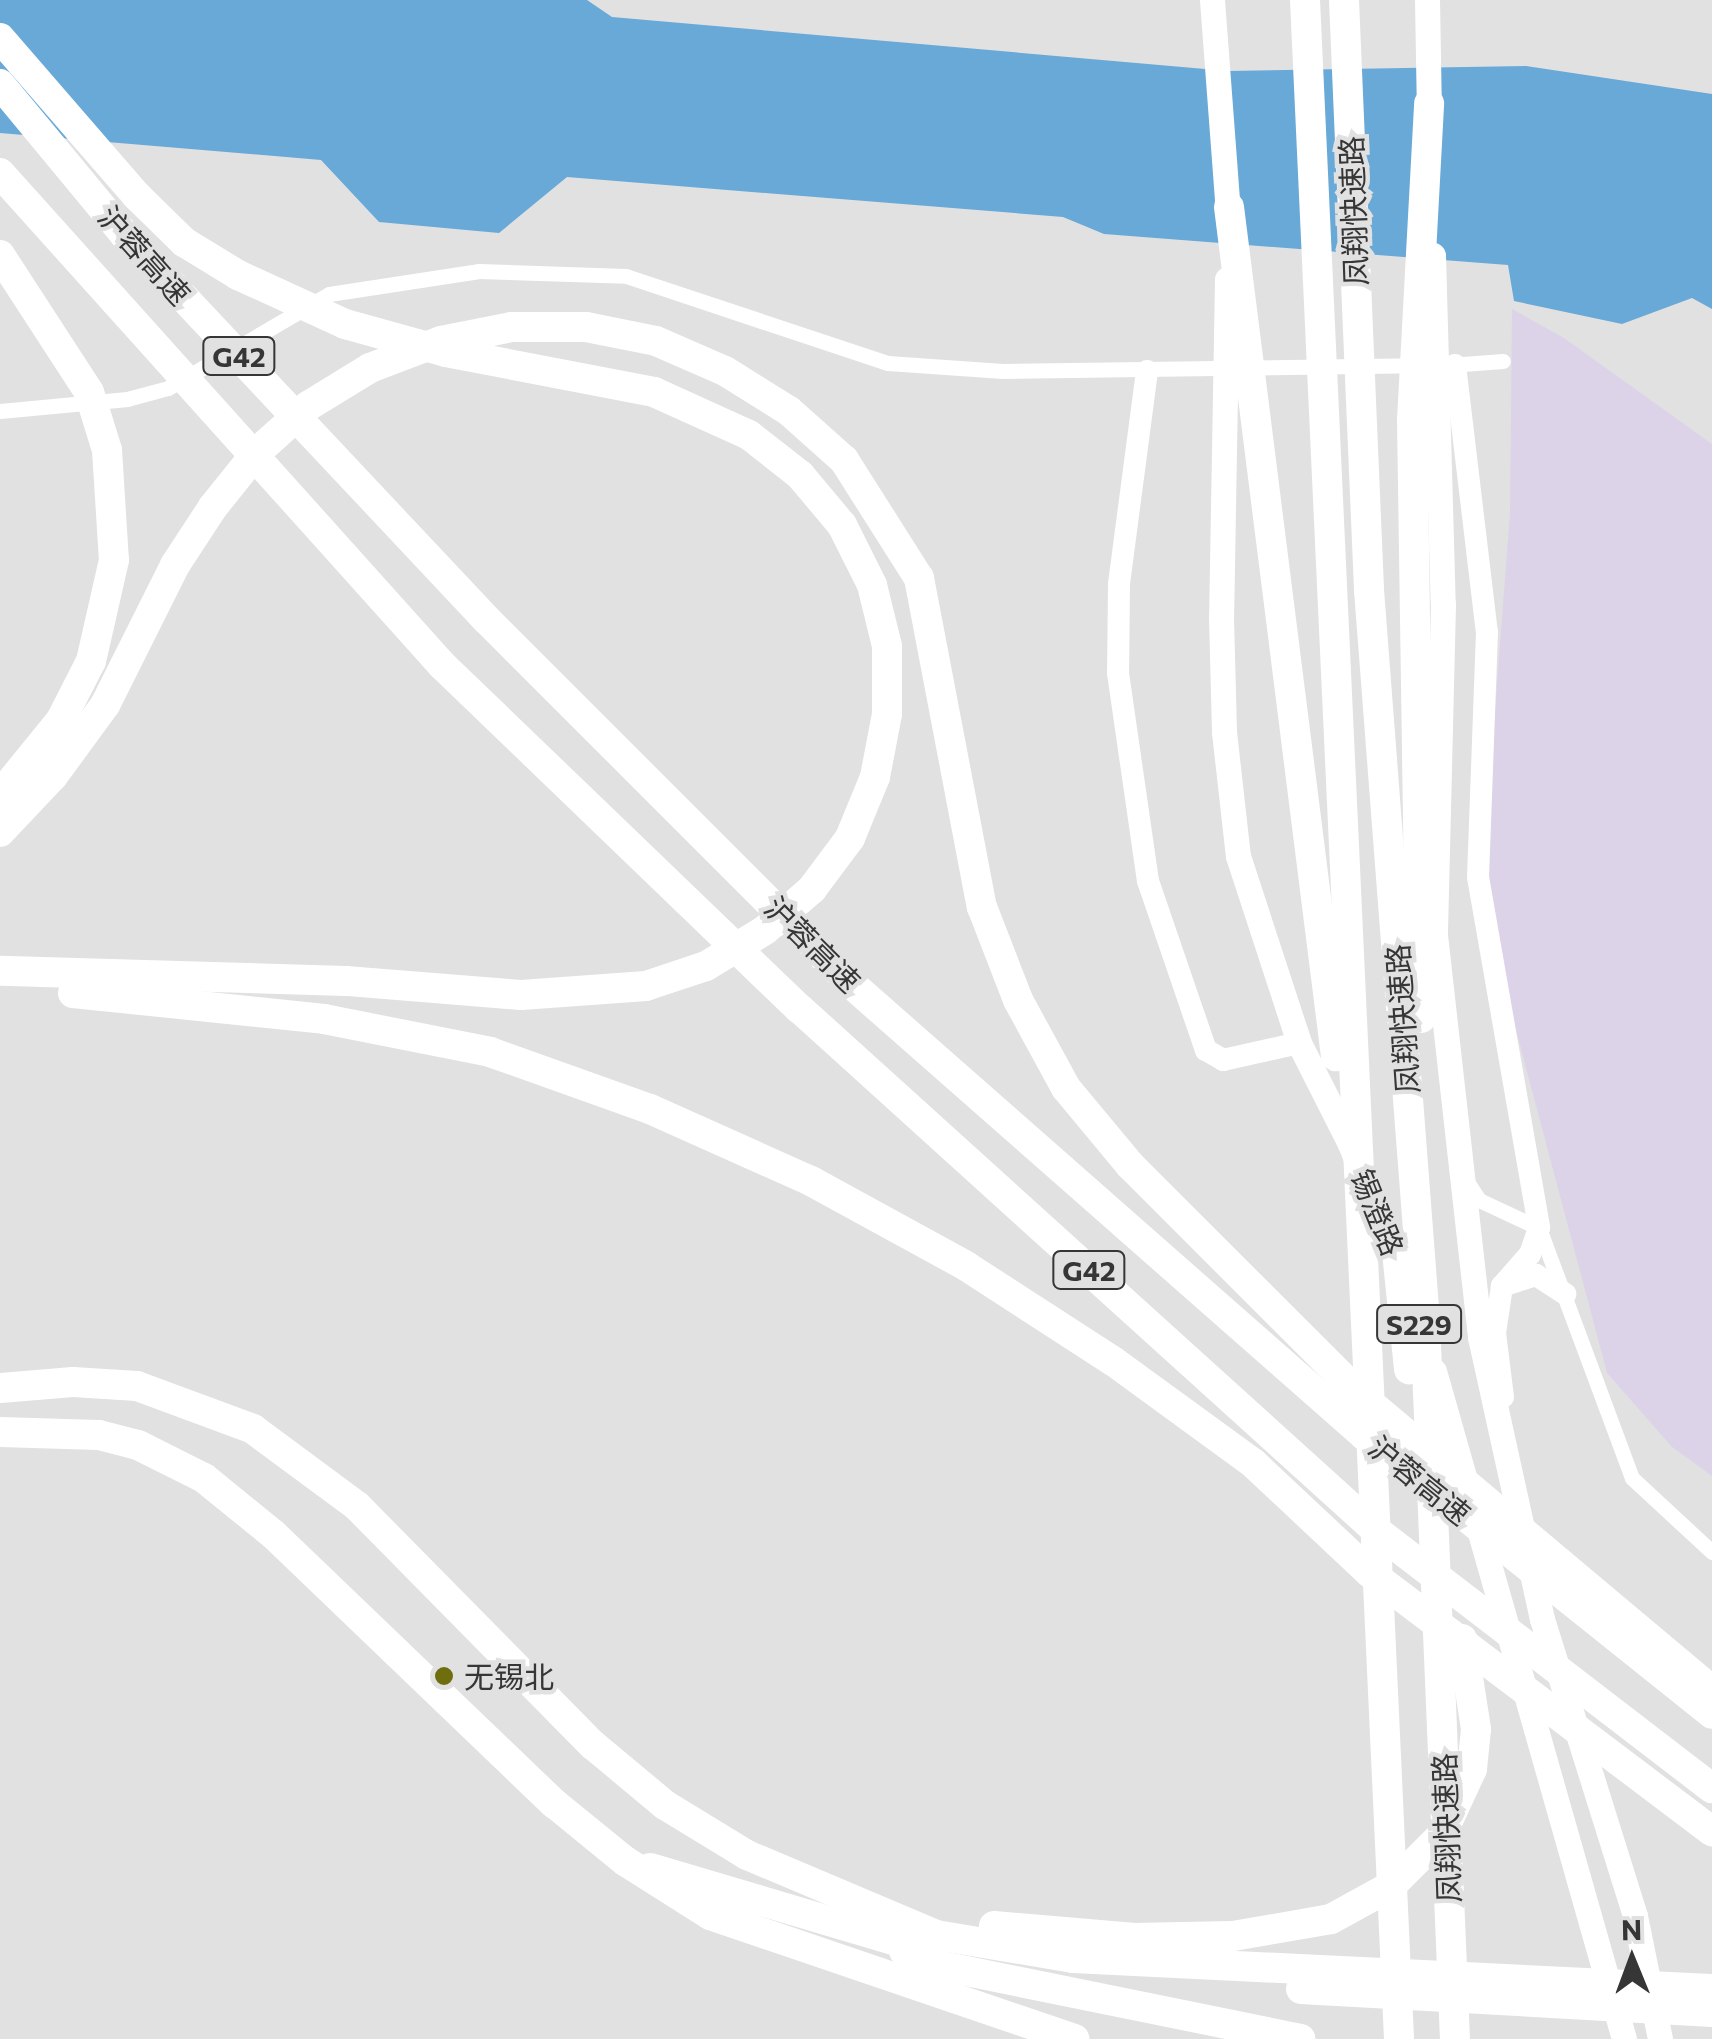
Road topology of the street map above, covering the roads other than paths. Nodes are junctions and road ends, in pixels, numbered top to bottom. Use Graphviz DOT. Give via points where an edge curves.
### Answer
graph roads {
  1 [pos="1212,0"];
  2 [pos="1304,0"];
  3 [pos="1344,0"];
  4 [pos="1428,0"];
  5 [pos="0,38"];
  6 [pos="0,84"];
  7 [pos="1429,102"];
  8 [pos="0,173"];
  9 [pos="1229,207"];
  10 [pos="0,255"];
  11 [pos="1503,361"];
  12 [pos="1455,364"];
  13 [pos="1148,371"];
  14 [pos="0,411"];
  15 [pos="0,795"];
  16 [pos="0,832"];
  17 [pos="0,972"];
  18 [pos="0,988"];
  19 [pos="1299,1043"];
  20 [pos="1459,1170"];
  21 [pos="1539,1228"];
  22 [pos="1398,1262"];
  23 [pos="1502,1286"];
  24 [pos="1565,1294"];
  25 [pos="1366,1302"];
  26 [pos="1425,1321"];
  27 [pos="0,1388"];
  28 [pos="3,1432"];
  29 [pos="1514,1490"];
  30 [pos="1712,1552"];
  31 [pos="1636,1642"];
  32 [pos="1712,1691"];
  33 [pos="1712,1714"];
  34 [pos="1712,1788"];
  35 [pos="1712,1831"];
  36 [pos="626,1861"];
  37 [pos="1073,1964"];
  38 [pos="1162,1972"];
  39 [pos="1712,1989"];
  40 [pos="1398,2011"];
  41 [pos="1712,2012"];
  42 [pos="1074,2039"];
  43 [pos="1300,2039"];
  44 [pos="1455,2039"];
  45 [pos="1624,2039"];
  46 [pos="1660,2039"];
  1 -- 9 [label="main road, 锡澄路"];
  2 -- 25 [label="highway, 凤翔快速路"];
  3 -- 26 [label="highway, 凤翔快速路" via="1370,590"];
  4 -- 7 [label="main road"];
  5 -- 17 [label="highway" via="137,196 184,242 238,276 345,324 446,352 654,392 729,424 800,474 842,526 872,585 887,646 888,714 874,777 850,838 812,889 765,930 706,966 646,986 585,994"];
  6 -- 31 [label="highway, 沪蓉高速 / G42" via="124,234 487,620 848,981 1364,1435"];
  7 -- 20 [label="main road, S229" via="1444,604 1435,935"];
  7 -- 26 [label="highway" via="1412,420"];
  8 -- 34 [label="highway, 沪蓉高速 / G42" via="442,665 800,1009 1378,1532"];
  9 -- 19 [label="main road, 锡澄路 / S229" via="1220,616 1224,732 1238,856"];
  9 -- 25 [label="highway"];
  10 -- 15 [label="highway" via="81,375 107,450 114,560 91,661 60,720"];
  11 -- 12 [label="street"];
  12 -- 13 [label="street"];
  12 -- 21 [label="main road" via="1487,632 1478,877"];
  13 -- 14 [label="street" via="888,363 626,276 479,271 329,294 168,388 127,399"];
  13 -- 19 [label="main road" via="1124,534 1118,674 1148,882 1206,1050 1222,1060"];
  16 -- 31 [label="highway" via="54,776 105,705 175,564 213,506 257,452 308,406 370,368 440,341 512,327 586,328 656,340 725,371 790,410 844,460 919,578 982,907 1018,1000 1066,1088 1130,1165 1362,1396"];
  18 -- 35 [label="highway" via="324,1019 490,1052 650,1109 811,1181 966,1266 1253,1463 1369,1572"];
  19 -- 22 [label="main road, 锡澄路 / S229"];
  20 -- 21 [label="street" via="1479,1200"];
  20 -- 29 [label="main road, S229" via="1480,1338"];
  21 -- 23 [label="main road" via="1530,1254"];
  21 -- 24 [label="street"];
  22 -- 38 [label="highway" via="1420,1434 1472,1689 1472,1769 1441,1836 1391,1886 1331,1919 1234,1936"];
  22 -- 45 [label="main road, 锡澄路 / S229" via="1449,1418"];
  23 -- 24 [label="main road" via="1536,1275"];
  23 -- 29 [label="main road" via="1496,1333"];
  24 -- 30 [label="street" via="1632,1478"];
  25 -- 40 [label="highway, 凤翔快速路"];
  26 -- 44 [label="highway, 凤翔快速路"];
  27 -- 37 [label="highway" via="137,1386 253,1429 356,1506 593,1744 665,1805 747,1855 838,1896"];
  28 -- 36 [label="highway" via="98,1434 138,1445 204,1478 274,1534 555,1804"];
  29 -- 46 [label="main road, S229" via="1542,1619 1635,1916"];
  31 -- 32 [label="highway"];
  31 -- 33 [label="highway, 沪蓉高速 / G42"];
  36 -- 37 [label="highway" via="852,1928 932,1964"];
  36 -- 42 [label="highway" via="710,1915"];
  37 -- 38 [label="highway"];
  37 -- 38 [label="highway"];
  38 -- 40 [label="highway"];
  38 -- 43 [label="highway"];
  39 -- 40 [label="highway"];
  40 -- 41 [label="highway"];
}
